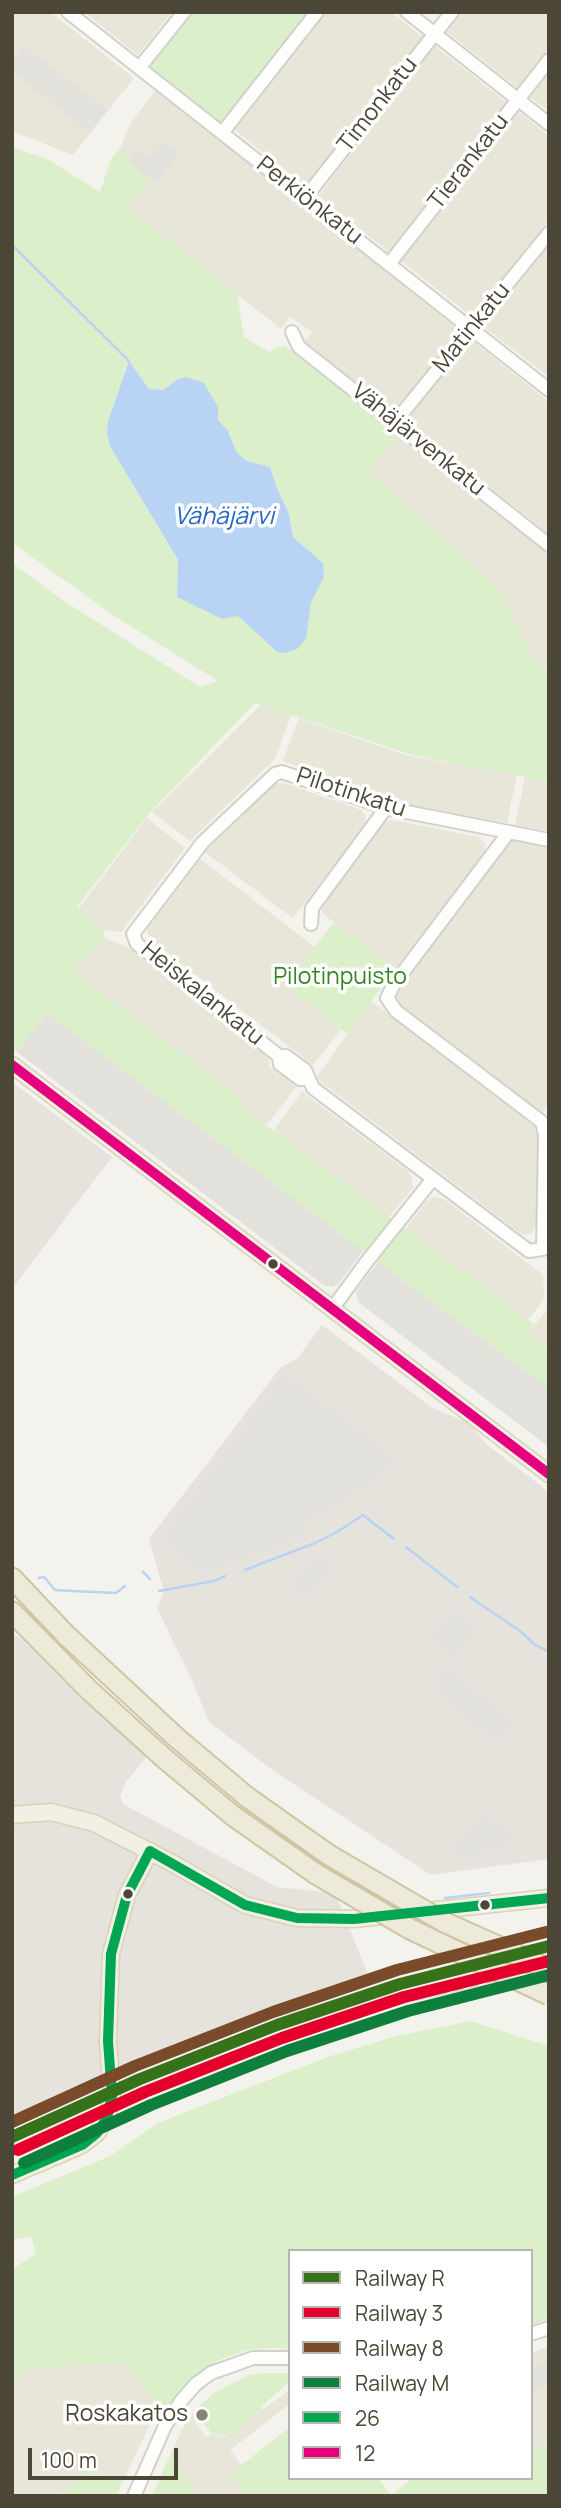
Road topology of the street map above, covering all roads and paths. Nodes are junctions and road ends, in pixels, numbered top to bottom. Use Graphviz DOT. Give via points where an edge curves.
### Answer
graph roads {
  1 [pos="68,12"];
  2 [pos="184,12"];
  3 [pos="317,12"];
  4 [pos="407,12"];
  5 [pos="452,12"];
  6 [pos="435,34"];
  7 [pos="549,60"];
  8 [pos="140,67"];
  9 [pos="517,100"];
  10 [pos="549,124"];
  11 [pos="222,133"];
  12 [pos="305,198"];
  13 [pos="549,233"];
  14 [pos="389,264"];
  15 [pos="472,328"];
  16 [pos="292,332"];
  17 [pos="549,390"];
  18 [pos="396,422"];
  19 [pos="549,545"];
  20 [pos="386,808"];
  21 [pos="509,832"];
  22 [pos="549,840"];
  23 [pos="310,924"];
  24 [pos="136,929"];
  25 [pos="12,1065"];
  26 [pos="432,1180"];
  27 [pos="332,1309"];
  28 [pos="549,1474"];
  29 [pos="12,1578"];
  30 [pos="12,1612"];
  31 [pos="12,1815"];
  32 [pos="150,1851"];
  33 [pos="549,1898"];
  34 [pos="549,1969"];
  35 [pos="549,1995"];
  36 [pos="12,2175"];
  37 [pos="288,2358"];
  38 [pos="134,2496"];
  1 -- 8 [label="street, Perkiönkatu"];
  2 -- 8 [label="street"];
  3 -- 11 [label="street"];
  4 -- 6 [label="street"];
  5 -- 6 [label="street, Timonkatu"];
  6 -- 9 [label="street"];
  6 -- 12 [label="street, Timonkatu"];
  7 -- 9 [label="street, Tierankatu"];
  8 -- 11 [label="street, Perkiönkatu"];
  9 -- 10 [label="street"];
  9 -- 14 [label="street, Tierankatu"];
  11 -- 12 [label="street, Perkiönkatu"];
  12 -- 14 [label="street, Perkiönkatu"];
  13 -- 15 [label="street, Matinkatu"];
  14 -- 15 [label="street, Perkiönkatu"];
  15 -- 17 [label="street, Perkiönkatu"];
  15 -- 18 [label="street, Matinkatu"];
  16 -- 18 [label="street, Vähäjärvenkatu" via="299,346"];
  18 -- 19 [label="street, Vähäjärvenkatu"];
  20 -- 21 [label="street, Pilotinkatu"];
  20 -- 23 [label="street" via="312,908"];
  20 -- 24 [label="street, Pilotinkatu" via="289,773 275,774 203,842"];
  21 -- 22 [label="street, Pilotinkatu"];
  21 -- 26 [label="street, Heiskalankatu" via="387,998 396,1011 542,1122 543,1248 529,1251"];
  24 -- 26 [label="street, Heiskalankatu" via="137,944 279,1056 305,1070 313,1087"];
  25 -- 27 [label="main road"];
  26 -- 27 [label="street"];
  27 -- 28 [label="main road"];
  29 -- 34 [label="highway, bridge" via="66,1635 247,1797 330,1855 444,1922"];
  30 -- 35 [label="highway, bridge" via="90,1691 232,1815 367,1906"];
  31 -- 32 [label="main road" via="51,1812 75,1817"];
  32 -- 33 [label="main road" via="245,1905 297,1918 354,1919"];
  32 -- 36 [label="main road" via="127,1895 111,1954 108,2042 112,2096 107,2118 82,2145"];
  37 -- 38 [label="street" via="253,2358 211,2373 196,2384 165,2426"];
}
